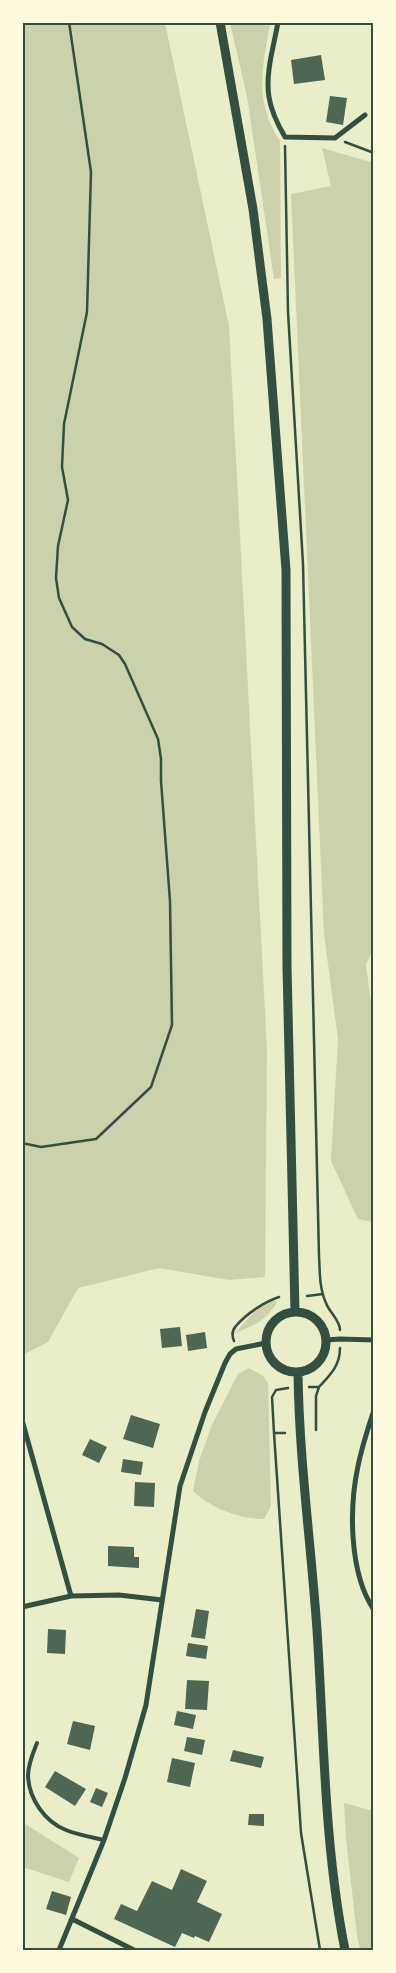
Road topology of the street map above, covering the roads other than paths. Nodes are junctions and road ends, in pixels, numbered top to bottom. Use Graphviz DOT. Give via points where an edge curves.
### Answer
graph roads {
  1 [pos="220,22"];
  2 [pos="278,22"];
  3 [pos="365,115"];
  4 [pos="294,1312"];
  5 [pos="326,1340"];
  6 [pos="374,1340"];
  7 [pos="266,1343"];
  8 [pos="298,1372"];
  9 [pos="374,1410"];
  10 [pos="22,1420"];
  11 [pos="71,1596"];
  12 [pos="162,1600"];
  13 [pos="22,1607"];
  14 [pos="374,1610"];
  15 [pos="37,1743"];
  16 [pos="104,1840"];
  17 [pos="72,1919"];
  18 [pos="59,1950"];
  19 [pos="134,1950"];
  20 [pos="345,1950"];
  1 -- 4 [label="street" via="253,209 267,319 286,570 287,957"];
  2 -- 3 [label="street" via="269,97 285,137 335,138"];
  4 -- 5 [label="street" via="310,1315 316,1320 325,1332"];
  4 -- 7 [label="street" via="274,1322"];
  5 -- 6 [label="street"];
  5 -- 8 [label="street" via="319,1362"];
  7 -- 8 [label="street" via="276,1365"];
  7 -- 12 [label="street" via="236,1349 224,1363 180,1486"];
  8 -- 20 [label="street" via="327,1806"];
  9 -- 14 [label="street" via="358,1467 353,1516 356,1562"];
  10 -- 11 [label="street"];
  11 -- 12 [label="street" via="119,1595"];
  11 -- 13 [label="street"];
  12 -- 16 [label="street" via="146,1705"];
  15 -- 16 [label="lane" via="28,1775 30,1788 41,1811 65,1830"];
  16 -- 17 [label="street"];
  17 -- 18 [label="street"];
  17 -- 19 [label="street"];
}
